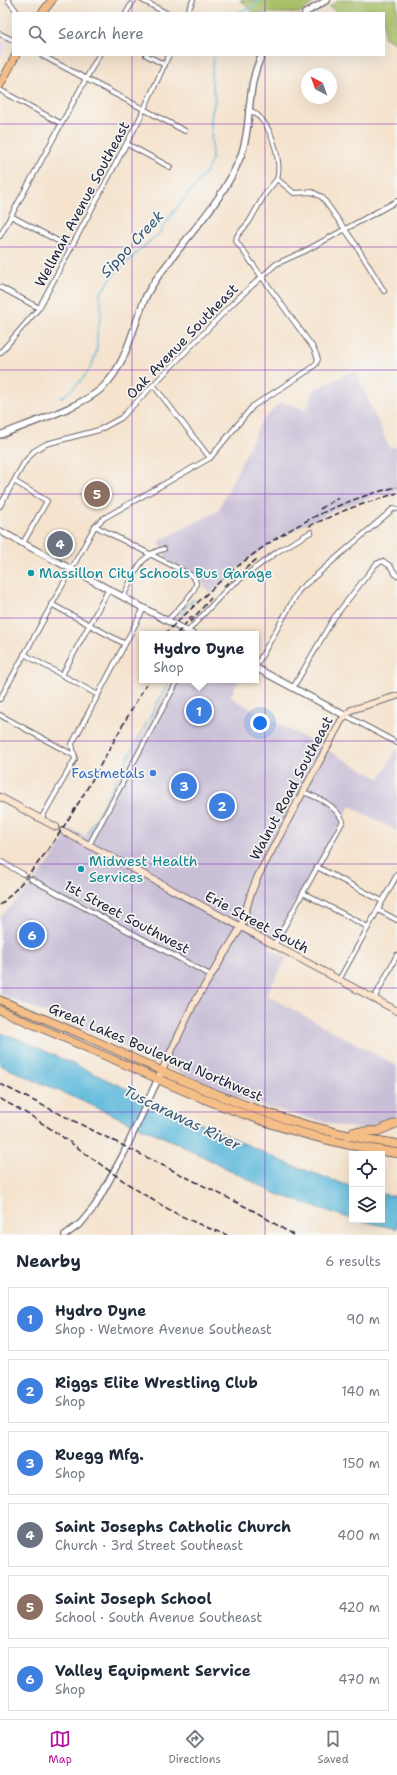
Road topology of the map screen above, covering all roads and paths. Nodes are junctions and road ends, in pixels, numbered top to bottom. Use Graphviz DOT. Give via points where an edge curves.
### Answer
graph roads {
  1 [pos="8,0"];
  2 [pos="52,0"];
  3 [pos="134,0"];
  4 [pos="142,0"];
  5 [pos="193,0"];
  6 [pos="328,0"];
  7 [pos="17,12"];
  8 [pos="43,12"];
  9 [pos="127,12"];
  10 [pos="164,12"];
  11 [pos="187,12"];
  12 [pos="307,12"];
  13 [pos="0,34"];
  14 [pos="12,40"];
  15 [pos="15,56"];
  16 [pos="43,56"];
  17 [pos="98,56"];
  18 [pos="148,56"];
  19 [pos="169,56"];
  20 [pos="262,56"];
  21 [pos="165,65"];
  22 [pos="85,78"];
  23 [pos="0,85"];
  24 [pos="0,90"];
  25 [pos="144,110"];
  26 [pos="248,110"];
  27 [pos="60,123"];
  28 [pos="185,132"];
  29 [pos="127,144"];
  30 [pos="170,167"];
  31 [pos="277,179"];
  32 [pos="397,201"];
  33 [pos="11,216"];
  34 [pos="344,230"];
  35 [pos="0,236"];
  36 [pos="71,248"];
  37 [pos="262,276"];
  38 [pos="0,288"];
  39 [pos="384,291"];
  40 [pos="39,308"];
  41 [pos="0,353"];
  42 [pos="154,386"];
  43 [pos="0,435"];
  44 [pos="210,458"];
  45 [pos="14,481"];
  46 [pos="0,506"];
  47 [pos="396,508"];
  48 [pos="95,526"];
  49 [pos="0,531"];
  50 [pos="311,532"];
  51 [pos="23,543"];
  52 [pos="164,549"];
  53 [pos="148,554"];
  54 [pos="71,569"];
  55 [pos="397,576"];
  56 [pos="109,589"];
  57 [pos="123,597"];
  58 [pos="51,604"];
  59 [pos="144,608"];
  60 [pos="167,621"];
  61 [pos="90,624"];
  62 [pos="185,631"];
  63 [pos="191,631"];
  64 [pos="125,644"];
  65 [pos="24,654"];
  66 [pos="259,662"];
  67 [pos="259,669"];
  68 [pos="62,675"];
  69 [pos="176,683"];
  70 [pos="293,688"];
  71 [pos="98,695"];
  72 [pos="397,696"];
  73 [pos="0,699"];
  74 [pos="0,715"];
  75 [pos="344,715"];
  76 [pos="397,743"];
  77 [pos="75,756"];
  78 [pos="303,792"];
  79 [pos="0,797"];
  80 [pos="42,819"];
  81 [pos="56,827"];
  82 [pos="63,831"];
  83 [pos="89,845"];
  84 [pos="0,861"];
  85 [pos="317,867"];
  86 [pos="23,874"];
  87 [pos="397,875"];
  88 [pos="31,879"];
  89 [pos="303,893"];
  90 [pos="382,901"];
  91 [pos="378,910"];
  92 [pos="397,920"];
  93 [pos="241,927"];
  94 [pos="368,927"];
  95 [pos="274,945"];
  96 [pos="397,955"];
  97 [pos="212,976"];
  98 [pos="340,980"];
  99 [pos="374,999"];
  100 [pos="0,1000"];
  101 [pos="0,1010"];
  102 [pos="397,1011"];
  103 [pos="162,1070"];
  104 [pos="158,1079"];
  105 [pos="397,1123"];
  106 [pos="310,1126"];
  107 [pos="397,1144"];
  108 [pos="397,1153"];
  109 [pos="65,1235"];
  1 -- 7 [label="street"];
  2 -- 8 [label="main road"];
  3 -- 9 [label="street"];
  4 -- 10 [label="street"];
  5 -- 11 [label="street"];
  6 -- 12 [label="street"];
  13 -- 14 [label="street"];
  15 -- 23 [label="main road"];
  16 -- 22 [label="street"];
  17 -- 22 [label="street"];
  18 -- 21 [label="street"];
  19 -- 21 [label="street, Wellman Avenue Southeast"];
  20 -- 26 [label="street" via="252,82"];
  21 -- 25 [label="street, Wellman Avenue Southeast"];
  22 -- 25 [label="street"];
  22 -- 27 [label="street"];
  24 -- 27 [label="street"];
  25 -- 28 [label="street"];
  25 -- 29 [label="street, Wellman Avenue Southeast"];
  26 -- 31 [label="street" via="260,118 273,142 278,160"];
  26 -- 43 [label="street" via="243,148 232,174 206,215 148,293 123,355 110,379 83,400"];
  27 -- 33 [label="street"];
  29 -- 30 [label="street"];
  29 -- 36 [label="street, Wellman Avenue Southeast"];
  31 -- 34 [label="street" via="294,193 318,194"];
  31 -- 37 [label="street" via="236,238 238,245"];
  32 -- 34 [label="street, Oak Avenue Southeast"];
  33 -- 35 [label="street"];
  33 -- 36 [label="street"];
  34 -- 37 [label="street, Oak Avenue Southeast" via="280,262"];
  34 -- 39 [label="street"];
  36 -- 40 [label="street, Wellman Avenue Southeast"];
  37 -- 42 [label="street, Oak Avenue Southeast"];
  37 -- 44 [label="street" via="314,349 318,359 309,370 253,406"];
  38 -- 40 [label="street"];
  40 -- 41 [label="street, Wellman Avenue Southeast"];
  42 -- 44 [label="street"];
  42 -- 45 [label="street, Oak Avenue Southeast" via="115,423 83,435 46,444 34,451"];
  44 -- 48 [label="street" via="104,518"];
  45 -- 46 [label="street, Oak Avenue Southeast"];
  45 -- 51 [label="street" via="47,501"];
  47 -- 66 [label="street" via="299,590"];
  48 -- 53 [label="street"];
  48 -- 54 [label="street"];
  49 -- 51 [label="street"];
  50 -- 63 [label="street" via="276,552 228,588"];
  51 -- 54 [label="street"];
  52 -- 53 [label="street"];
  53 -- 57 [label="street"];
  53 -- 60 [label="street" via="196,580 193,591"];
  54 -- 56 [label="street"];
  54 -- 58 [label="street"];
  55 -- 70 [label="street" via="384,561 376,564 333,620"];
  56 -- 57 [label="street"];
  56 -- 61 [label="street"];
  57 -- 59 [label="street"];
  58 -- 61 [label="street"];
  58 -- 65 [label="street"];
  59 -- 60 [label="street"];
  59 -- 64 [label="street"];
  60 -- 62 [label="street"];
  61 -- 64 [label="street"];
  61 -- 68 [label="street"];
  64 -- 71 [label="street"];
  65 -- 68 [label="street"];
  65 -- 73 [label="street"];
  67 -- 70 [label="street"];
  68 -- 71 [label="street"];
  69 -- 83 [label="street"];
  70 -- 75 [label="street"];
  71 -- 77 [label="street" via="72,744"];
  72 -- 75 [label="main road, Walnut Road Southeast" via="356,708"];
  74 -- 77 [label="street"];
  75 -- 76 [label="street"];
  75 -- 78 [label="main road, Walnut Road Southeast"];
  77 -- 80 [label="street"];
  78 -- 85 [label="street" via="320,798 343,820"];
  78 -- 93 [label="main road, Walnut Road Southeast" via="253,886"];
  79 -- 80 [label="main road"];
  80 -- 81 [label="main road"];
  82 -- 83 [label="main road, Erie Street South"];
  83 -- 93 [label="main road, Erie Street South"];
  84 -- 86 [label="street"];
  85 -- 89 [label="street"];
  85 -- 90 [label="street"];
  87 -- 90 [label="street"];
  88 -- 97 [label="street, 1st Street Southwest"];
  89 -- 94 [label="street"];
  89 -- 95 [label="street"];
  90 -- 91 [label="street"];
  91 -- 92 [label="street"];
  91 -- 94 [label="street"];
  93 -- 95 [label="main road, Erie Street South"];
  93 -- 97 [label="main road, Walnut Road Southeast"];
  94 -- 98 [label="street"];
  95 -- 98 [label="main road, Erie Street South"];
  96 -- 99 [label="street"];
  97 -- 103 [label="main road, Walnut Road Southeast" via="194,1003"];
  98 -- 99 [label="main road, Erie Street South"];
  99 -- 102 [label="main road, Erie Street South"];
  100 -- 103 [label="main road, Great Lakes Boulevard Northwest"];
  101 -- 104 [label="main road, Great Lakes Boulevard Northwest"];
  103 -- 104 [label="main road, Walnut Road Southeast"];
  103 -- 106 [label="highway, Great Lakes Boulevard Northwest" via="237,1103"];
  104 -- 108 [label="highway, Great Lakes Boulevard Northwest" via="226,1108 280,1127 341,1143"];
  104 -- 109 [label="street" via="95,1206 81,1223"];
  105 -- 106 [label="highway" via="385,1129 365,1133"];
  106 -- 107 [label="highway, Great Lakes Boulevard Northwest"];
}
